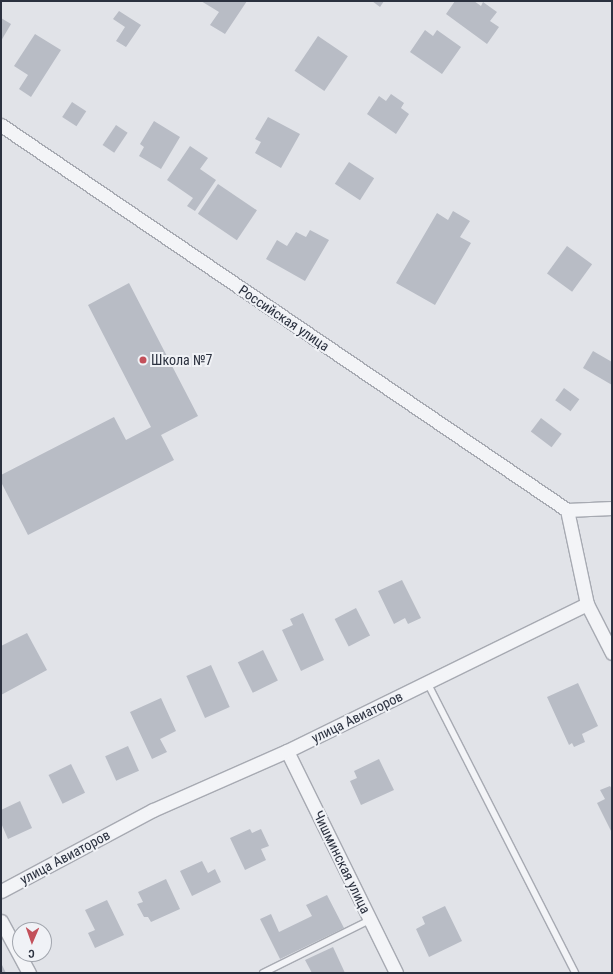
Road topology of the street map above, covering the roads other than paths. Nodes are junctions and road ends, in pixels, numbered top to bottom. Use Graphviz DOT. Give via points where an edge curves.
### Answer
graph roads {
  1 [pos="1,125"];
  2 [pos="612,508"];
  3 [pos="567,510"];
  4 [pos="586,604"];
  5 [pos="612,653"];
  6 [pos="427,682"];
  7 [pos="288,751"];
  8 [pos="1,891"];
  9 [pos="1,920"];
  10 [pos="370,920"];
  11 [pos="28,973"];
  12 [pos="263,973"];
  13 [pos="396,973"];
  14 [pos="575,973"];
  1 -- 3 [label="street, Российская улица"];
  2 -- 3 [label="street"];
  3 -- 4 [label="street"];
  4 -- 5 [label="street"];
  4 -- 6 [label="street, улица Авиаторов"];
  6 -- 7 [label="street, улица Авиаторов"];
  6 -- 14 [label="lane"];
  7 -- 8 [label="street, улица Авиаторов" via="152,810"];
  7 -- 10 [label="street, Чишминская улица"];
  9 -- 11 [label="street"];
  10 -- 12 [label="lane"];
  10 -- 13 [label="street, Чишминская улица"];
}
